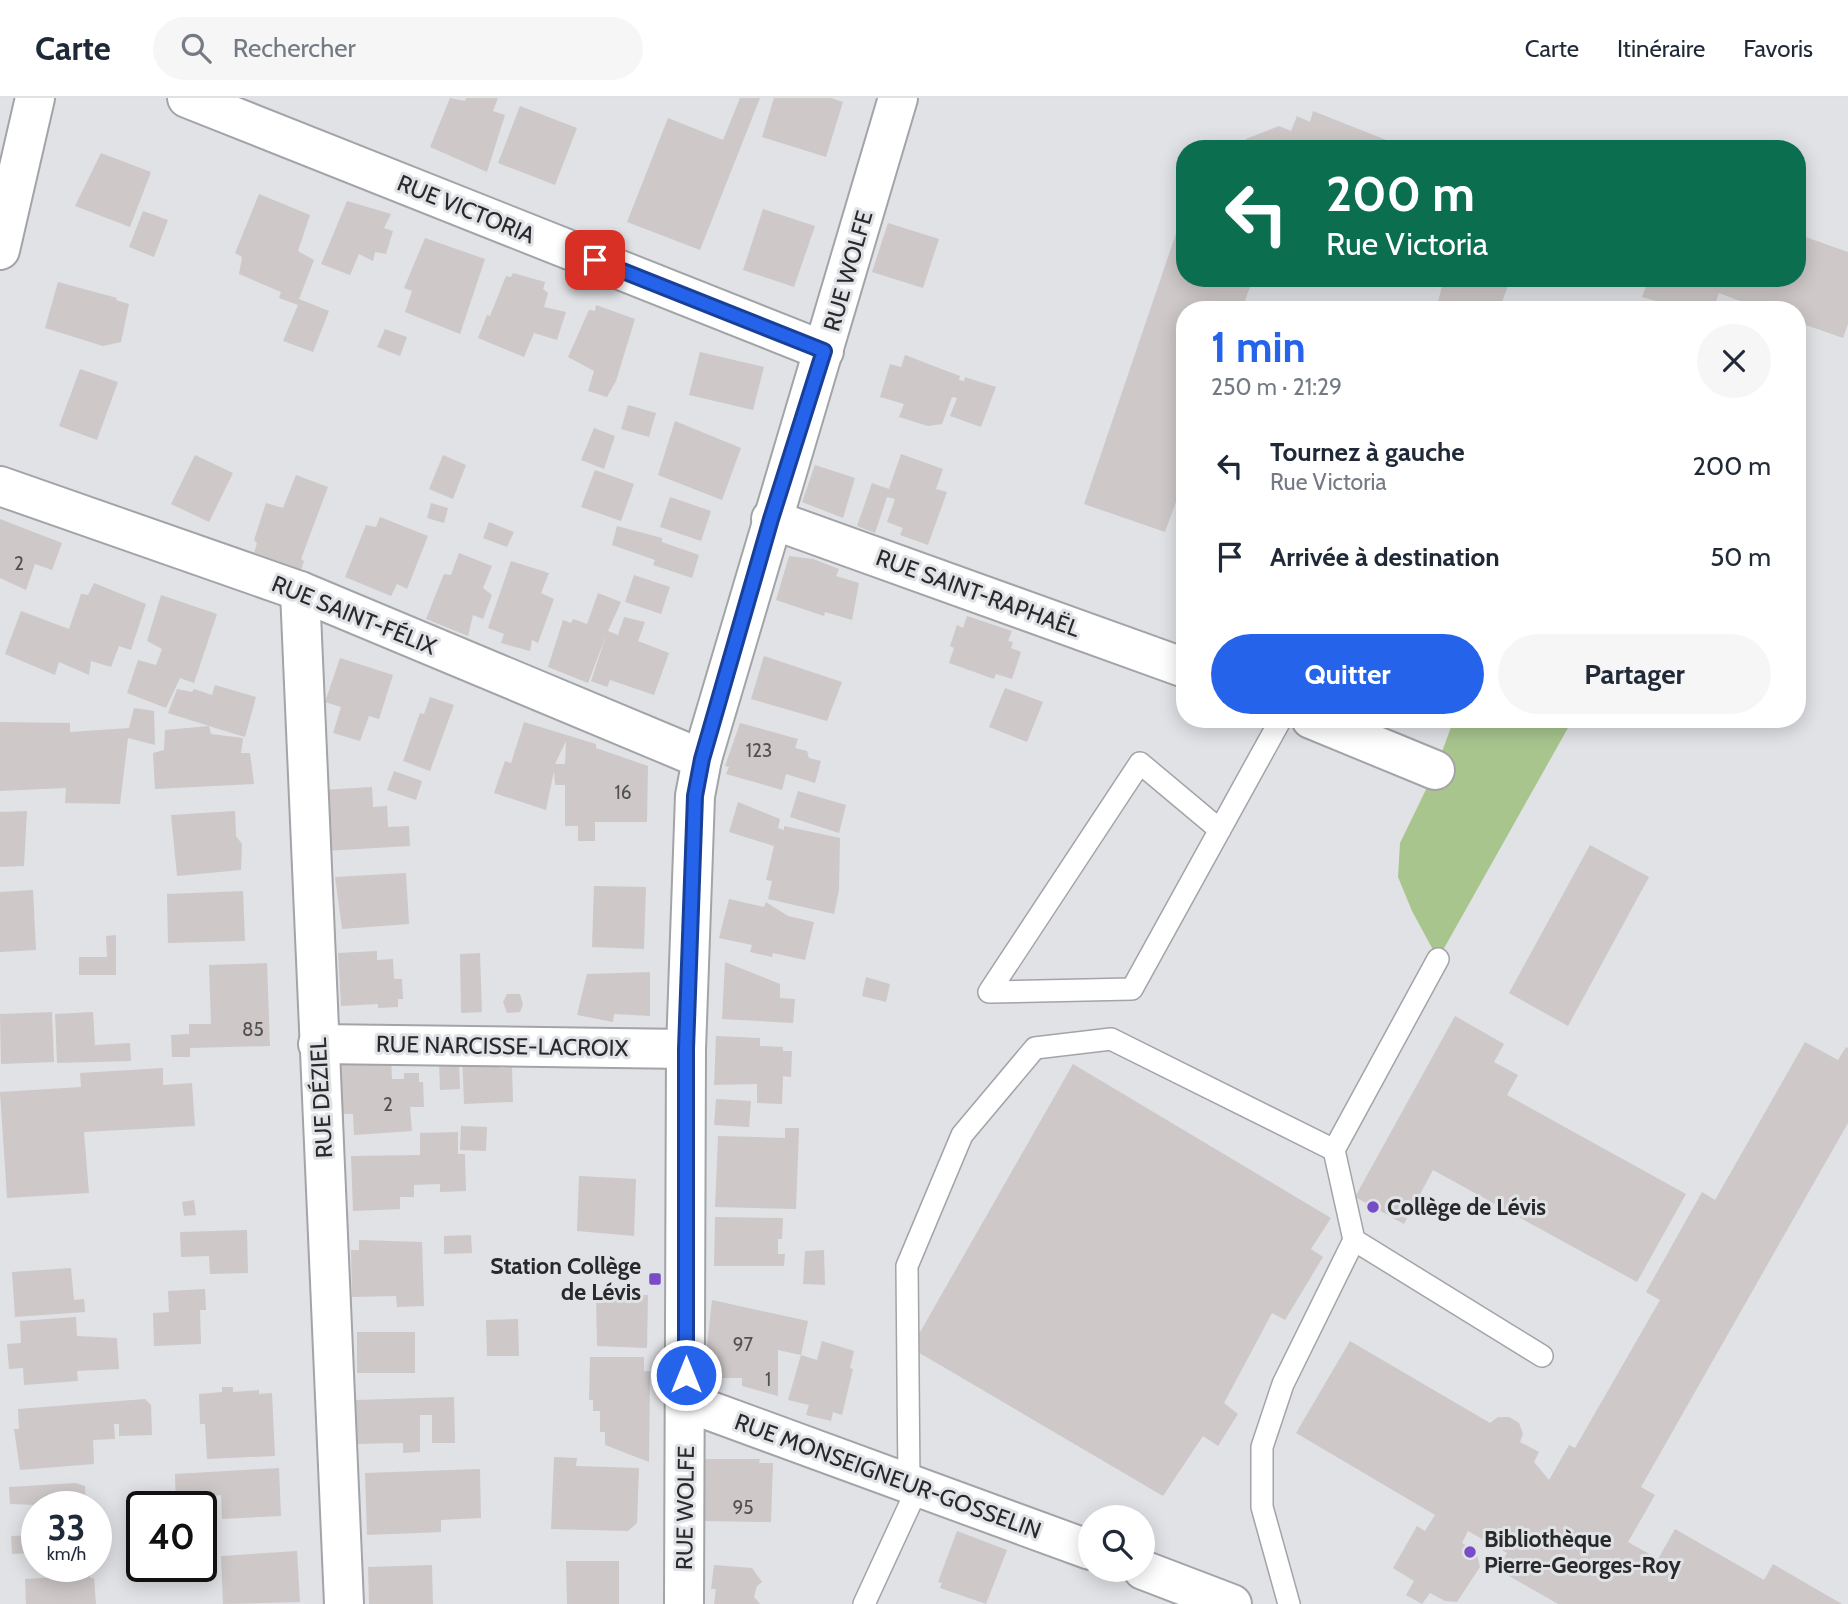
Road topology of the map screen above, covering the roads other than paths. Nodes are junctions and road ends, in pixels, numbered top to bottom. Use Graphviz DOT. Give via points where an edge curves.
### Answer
graph roads {
  1 [pos="35,98"];
  2 [pos="187,98"];
  3 [pos="898,98"];
  4 [pos="0,250"];
  5 [pos="824,351"];
  6 [pos="0,486"];
  7 [pos="771,519"];
  8 [pos="300,592"];
  9 [pos="1176,665"];
  10 [pos="1276,728"];
  11 [pos="1332,728"];
  12 [pos="702,759"];
  13 [pos="1435,771"];
  14 [pos="1220,830"];
  15 [pos="1438,959"];
  16 [pos="318,1044"];
  17 [pos="686,1049"];
  18 [pos="1334,1150"];
  19 [pos="1353,1240"];
  20 [pos="1542,1356"];
  21 [pos="685,1402"];
  22 [pos="914,1485"];
  23 [pos="1078,1546"];
  24 [pos="1155,1575"];
  25 [pos="1228,1603"];
  26 [pos="344,1604"];
  27 [pos="684,1604"];
  28 [pos="864,1604"];
  29 [pos="1289,1604"];
  1 -- 4 [label="street"];
  2 -- 5 [label="street, RUE VICTORIA"];
  3 -- 5 [label="street, RUE WOLFE"];
  5 -- 7 [label="street, RUE WOLFE"];
  6 -- 8 [label="street, RUE SAINT-FÉLIX"];
  7 -- 9 [label="street, RUE SAINT-RAPHAËL"];
  7 -- 12 [label="street, RUE WOLFE"];
  8 -- 12 [label="street, RUE SAINT-FÉLIX"];
  8 -- 16 [label="street, RUE DÉZIEL"];
  10 -- 14 [label="lane"];
  11 -- 13 [label="street"];
  12 -- 17 [label="street, RUE WOLFE" via="692,838"];
  14 -- 14 [label="lane" via="1132,989 989,992 1140,763"];
  15 -- 18 [label="lane"];
  16 -- 17 [label="street, RUE NARCISSE-LACROIX"];
  16 -- 26 [label="street, RUE DÉZIEL"];
  17 -- 21 [label="street, RUE WOLFE"];
  18 -- 19 [label="lane"];
  18 -- 22 [label="lane" via="1111,1039 1035,1048 962,1135 907,1266"];
  19 -- 20 [label="lane"];
  19 -- 29 [label="lane" via="1283,1384 1262,1447 1262,1507"];
  21 -- 22 [label="street, RUE MONSEIGNEUR-GOSSELIN"];
  21 -- 27 [label="street, RUE WOLFE"];
  22 -- 23 [label="street, RUE MONSEIGNEUR-GOSSELIN"];
  22 -- 28 [label="lane"];
  24 -- 25 [label="street"];
}
